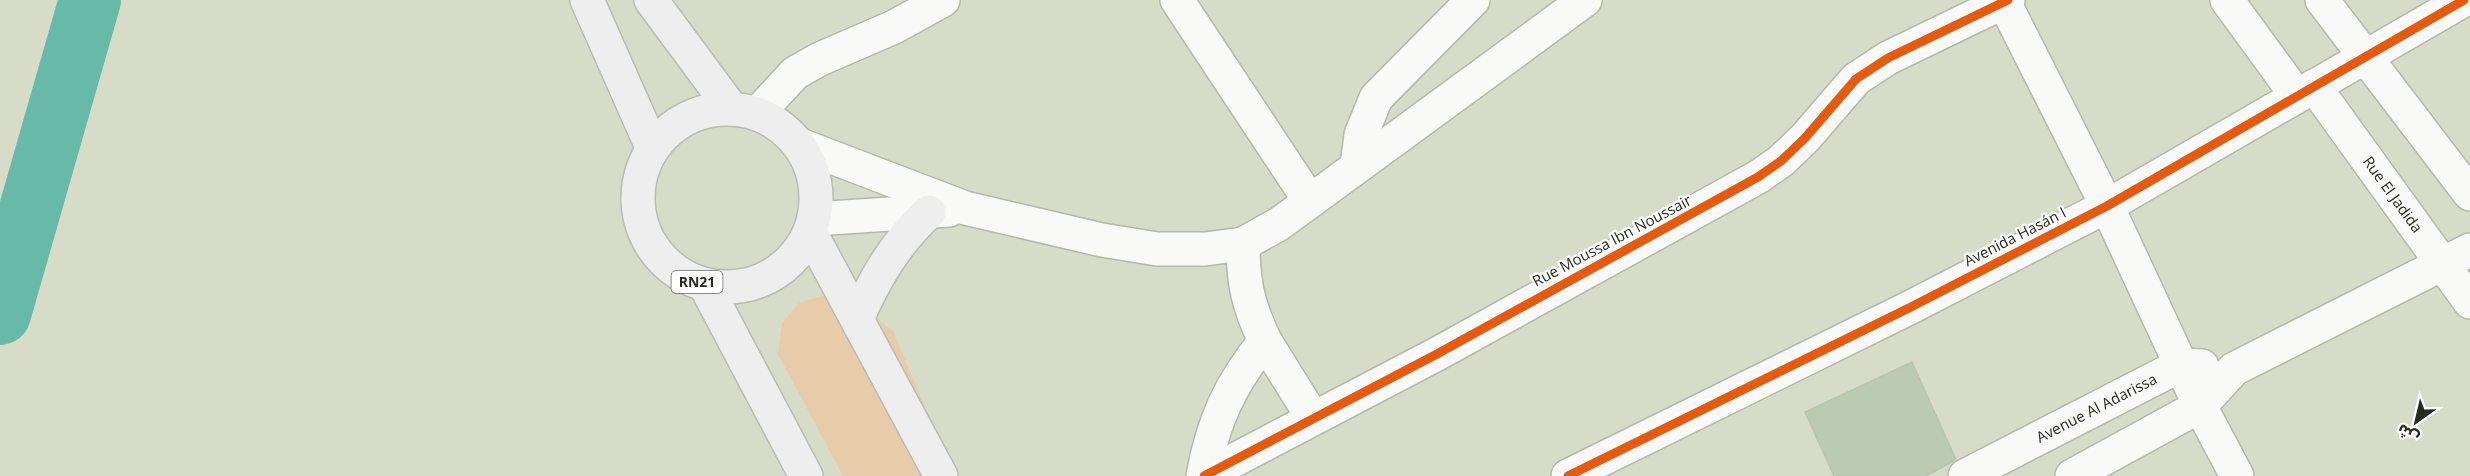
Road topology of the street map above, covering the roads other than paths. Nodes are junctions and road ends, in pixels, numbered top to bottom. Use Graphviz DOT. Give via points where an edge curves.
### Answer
graph roads {
  1 [pos="587,0"];
  2 [pos="651,0"];
  3 [pos="944,0"];
  4 [pos="1177,0"];
  5 [pos="1473,0"];
  6 [pos="1586,0"];
  7 [pos="2227,0"];
  8 [pos="2322,0"];
  9 [pos="2464,0"];
  10 [pos="2005,1"];
  11 [pos="898,13"];
  12 [pos="2366,56"];
  13 [pos="2305,91"];
  14 [pos="745,111"];
  15 [pos="800,145"];
  16 [pos="652,147"];
  17 [pos="1357,166"];
  18 [pos="2470,194"];
  19 [pos="1310,201"];
  20 [pos="2107,206"];
  21 [pos="966,208"];
  22 [pos="929,212"];
  23 [pos="812,226"];
  24 [pos="1243,244"];
  25 [pos="2456,256"];
  26 [pos="705,285"];
  27 [pos="2470,302"];
  28 [pos="858,319"];
  29 [pos="1265,341"];
  30 [pos="2181,365"];
  31 [pos="2234,369"];
  32 [pos="2200,406"];
  33 [pos="1313,418"];
  34 [pos="806,476"];
  35 [pos="941,476"];
  36 [pos="1204,476"];
  37 [pos="1568,476"];
  38 [pos="1965,476"];
  39 [pos="2072,476"];
  40 [pos="2237,476"];
  1 -- 16 [label="main road"];
  2 -- 14 [label="main road, RN21"];
  3 -- 11 [label="street"];
  4 -- 19 [label="street"];
  5 -- 17 [label="street" via="1376,98 1361,135"];
  6 -- 17 [label="street"];
  7 -- 13 [label="street, Rue El Jadida"];
  8 -- 12 [label="street"];
  9 -- 12 [label="street, Avenida Hasán I"];
  10 -- 20 [label="street"];
  10 -- 33 [label="street, Rue Moussa Ibn Noussair" via="1888,58 1856,79 1805,138 1758,177"];
  11 -- 14 [label="street" via="795,74"];
  12 -- 13 [label="street, Avenida Hasán I"];
  12 -- 18 [label="street"];
  13 -- 20 [label="street, Avenida Hasán I"];
  13 -- 25 [label="street, Rue El Jadida"];
  14 -- 15 [label="main road, RN21" via="781,126"];
  14 -- 16 [label="main road, RN21" via="701,111 674,125"];
  15 -- 21 [label="street"];
  15 -- 23 [label="main road, RN21" via="812,168 817,193"];
  16 -- 26 [label="main road, RN21" via="639,176 638,213 646,237 669,266"];
  17 -- 19 [label="street"];
  19 -- 24 [label="street"];
  20 -- 30 [label="street"];
  20 -- 37 [label="street, Avenida Hasán I"];
  21 -- 22 [label="street"];
  21 -- 24 [label="street" via="1157,249"];
  22 -- 23 [label="street"];
  22 -- 28 [label="main road" via="896,247"];
  23 -- 26 [label="main road, RN21" via="798,254 766,280 726,287"];
  23 -- 28 [label="main road"];
  24 -- 29 [label="street" via="1243,278 1249,308"];
  25 -- 27 [label="street, Rue El Jadida"];
  25 -- 31 [label="street"];
  26 -- 34 [label="main road, RN21"];
  28 -- 35 [label="main road"];
  29 -- 33 [label="street"];
  29 -- 36 [label="street" via="1241,371 1222,405 1208,448"];
  30 -- 31 [label="street"];
  30 -- 32 [label="street"];
  30 -- 38 [label="street, Avenue Al Adarissa"];
  31 -- 32 [label="street"];
  32 -- 39 [label="street"];
  32 -- 40 [label="street"];
  33 -- 36 [label="street, Rue Moussa Ibn Noussair"];
}
